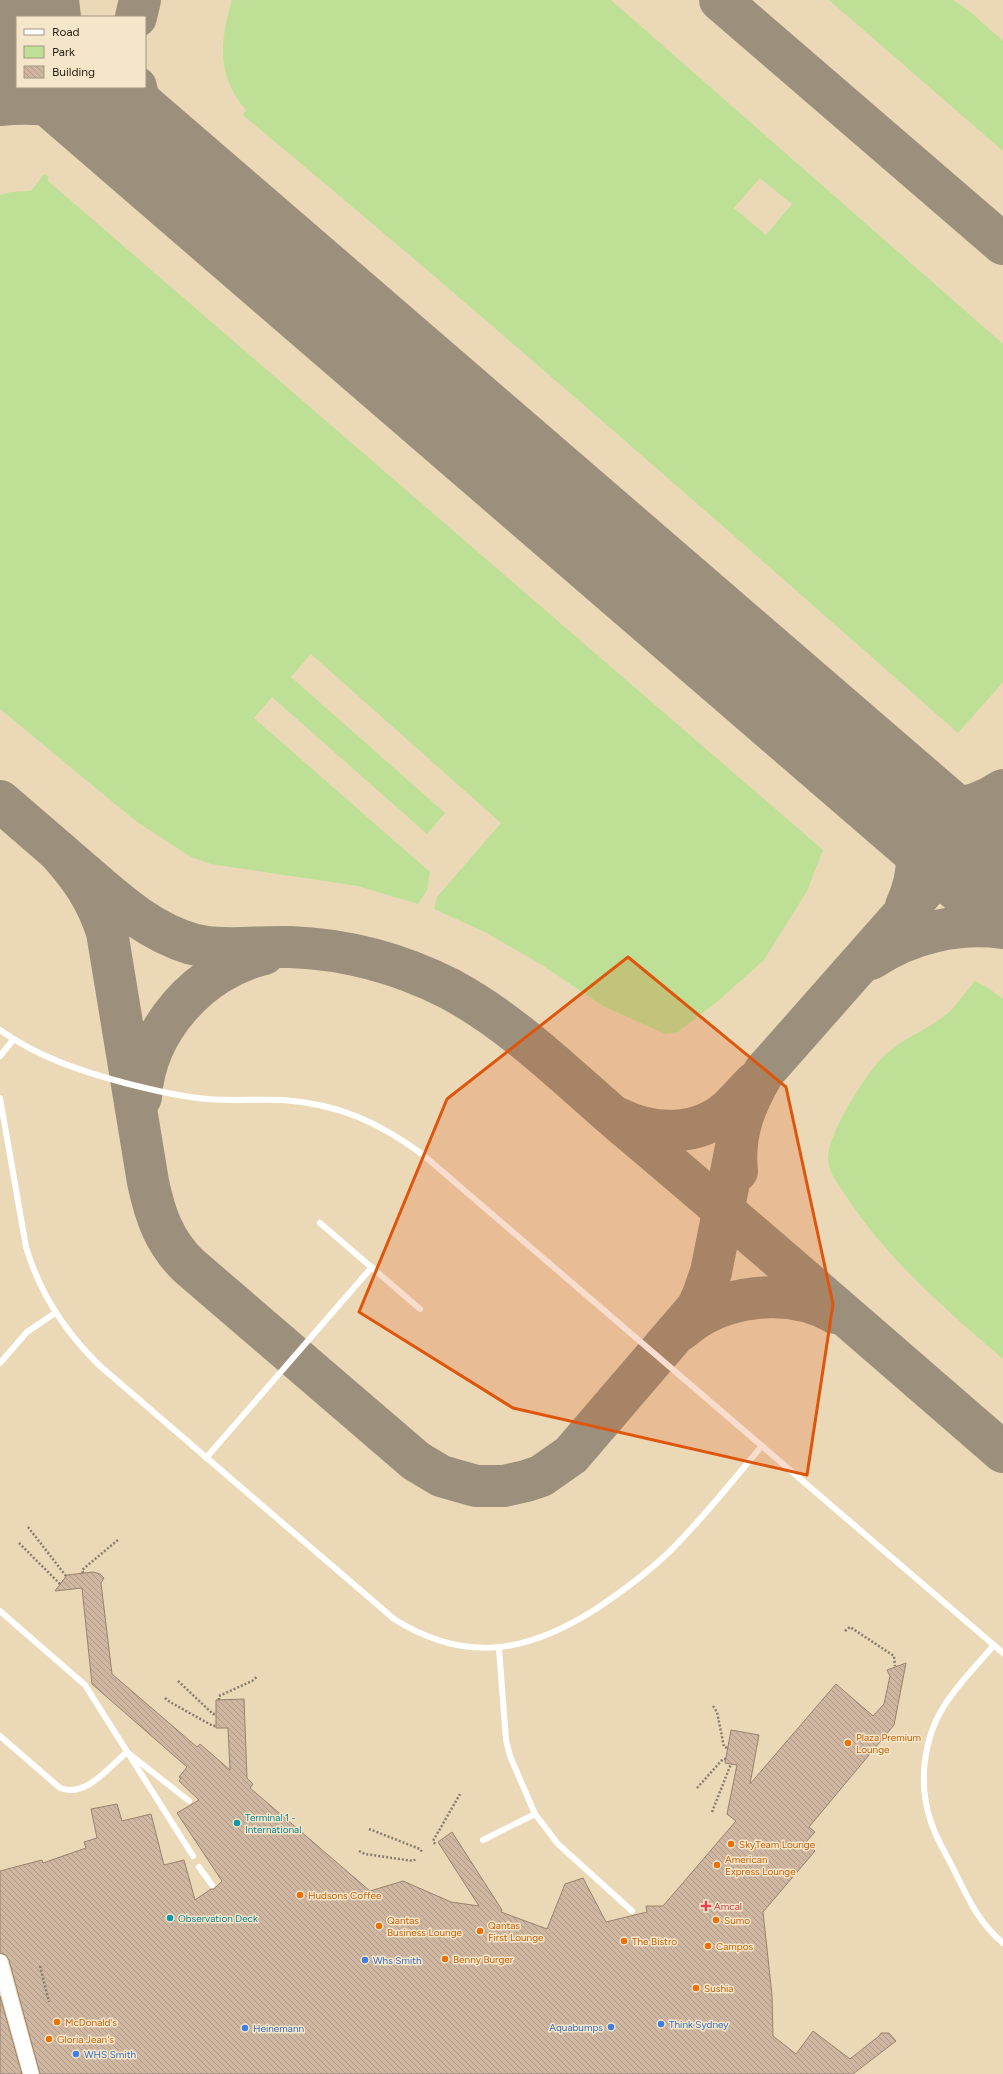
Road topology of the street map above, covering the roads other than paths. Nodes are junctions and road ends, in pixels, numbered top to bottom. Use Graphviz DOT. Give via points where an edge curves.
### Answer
graph roads {
  1 [pos="0,1030"];
  2 [pos="13,1040"];
  3 [pos="0,1056"];
  4 [pos="0,1098"];
  5 [pos="320,1222"];
  6 [pos="372,1267"];
  7 [pos="420,1309"];
  8 [pos="55,1314"];
  9 [pos="0,1363"];
  10 [pos="762,1446"];
  11 [pos="206,1458"];
  12 [pos="0,1611"];
  13 [pos="994,1645"];
  14 [pos="499,1648"];
  15 [pos="1003,1653"];
  16 [pos="0,1736"];
  17 [pos="128,1752"];
  18 [pos="189,1801"];
  19 [pos="535,1814"];
  20 [pos="483,1840"];
  21 [pos="193,1856"];
  22 [pos="199,1866"];
  23 [pos="212,1886"];
  24 [pos="632,1911"];
  25 [pos="1003,1944"];
  26 [pos="0,1962"];
  27 [pos="30,2074"];
  1 -- 2 [label="lane"];
  2 -- 3 [label="lane"];
  2 -- 10 [label="lane" via="56,1061 136,1086 208,1099 283,1100 312,1104 348,1113 396,1134"];
  4 -- 8 [label="lane" via="26,1247 38,1281"];
  5 -- 6 [label="lane"];
  6 -- 7 [label="lane"];
  6 -- 11 [label="lane"];
  8 -- 9 [label="lane" via="27,1332"];
  8 -- 11 [label="lane" via="100,1366"];
  10 -- 13 [label="lane"];
  10 -- 14 [label="lane" via="669,1552 634,1582 559,1631 530,1642"];
  11 -- 14 [label="lane" via="394,1619 418,1634 446,1644"];
  12 -- 17 [label="lane" via="85,1685"];
  13 -- 15 [label="lane"];
  13 -- 25 [label="lane" via="955,1691 937,1718 927,1749 924,1790 931,1822 972,1908 984,1926"];
  14 -- 19 [label="lane" via="506,1740 510,1756"];
  16 -- 17 [label="lane" via="60,1788 67,1791 80,1790 88,1786"];
  17 -- 18 [label="lane"];
  17 -- 21 [label="lane"];
  19 -- 20 [label="lane"];
  19 -- 24 [label="lane" via="558,1844"];
  22 -- 23 [label="lane"];
  26 -- 27 [label="street"];
}
